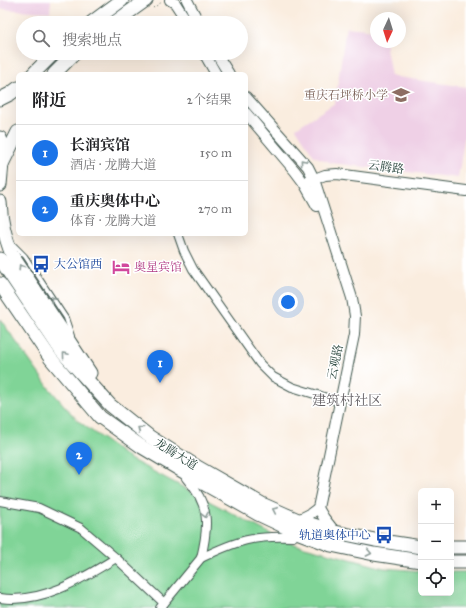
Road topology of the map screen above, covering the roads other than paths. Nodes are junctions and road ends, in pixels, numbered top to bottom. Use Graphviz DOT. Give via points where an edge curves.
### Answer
graph roads {
  1 [pos="122,0"];
  2 [pos="146,0"];
  3 [pos="187,0"];
  4 [pos="174,1"];
  5 [pos="100,16"];
  6 [pos="124,16"];
  7 [pos="184,16"];
  8 [pos="195,16"];
  9 [pos="47,60"];
  10 [pos="68,60"];
  11 [pos="208,60"];
  12 [pos="220,60"];
  13 [pos="35,72"];
  14 [pos="56,72"];
  15 [pos="215,72"];
  16 [pos="228,72"];
  17 [pos="16,90"];
  18 [pos="0,99"];
  19 [pos="248,99"];
  20 [pos="248,115"];
  21 [pos="16,136"];
  22 [pos="0,138"];
  23 [pos="1,166"];
  24 [pos="309,181"];
  25 [pos="0,185"];
  26 [pos="464,190"];
  27 [pos="0,202"];
  28 [pos="179,236"];
  29 [pos="0,259"];
  30 [pos="0,284"];
  31 [pos="4,298"];
  32 [pos="340,402"];
  33 [pos="110,405"];
  34 [pos="179,469"];
  35 [pos="193,485"];
  36 [pos="0,502"];
  37 [pos="318,508"];
  38 [pos="298,520"];
  39 [pos="335,532"];
  40 [pos="293,537"];
  41 [pos="331,545"];
  42 [pos="418,547"];
  43 [pos="454,547"];
  44 [pos="466,547"];
  45 [pos="116,558"];
  46 [pos="201,558"];
  47 [pos="418,561"];
  48 [pos="454,562"];
  49 [pos="466,562"];
  50 [pos="0,598"];
  51 [pos="9,599"];
  52 [pos="162,605"];
  53 [pos="9,608"];
  1 -- 5 [label="main road"];
  2 -- 6 [label="main road"];
  3 -- 8 [label="street"];
  4 -- 7 [label="street"];
  9 -- 13 [label="main road"];
  10 -- 14 [label="main road"];
  11 -- 15 [label="street"];
  12 -- 16 [label="street"];
  17 -- 18 [label="main road"];
  24 -- 19 [label="street, 云观路, one-way" via="308,167"];
  20 -- 24 [label="street, 云观路"];
  21 -- 23 [label="main road"];
  22 -- 23 [label="main road" via="3,146"];
  23 -- 25 [label="main road"];
  24 -- 26 [label="street, 云腾路" via="337,174"];
  24 -- 32 [label="street, 云观路" via="327,224 352,298 355,316 354,335"];
  33 -- 27 [label="main road, one-way" via="12,255 1,220"];
  28 -- 32 [label="street" via="192,269 260,364 273,377 292,387"];
  33 -- 29 [label="main road, 龙腾大道, one-way" via="62,352"];
  30 -- 31 [label="main road, 龙腾大道"];
  31 -- 34 [label="main road, 龙腾大道" via="100,417"];
  31 -- 35 [label="main road" via="38,356 73,398 99,423 139,453"];
  32 -- 37 [label="street, 云观路"];
  38 -- 33 [label="main road, 龙腾大道, one-way" via="262,504 199,468 150,437"];
  34 -- 35 [label="street"];
  34 -- 41 [label="main road, 龙腾大道" via="258,514"];
  35 -- 40 [label="main road" via="254,519"];
  35 -- 46 [label="street, one-way" via="203,504 206,518 207,529"];
  36 -- 45 [label="street" via="39,508 81,528"];
  37 -- 38 [label="street"];
  37 -- 39 [label="street"];
  38 -- 39 [label="main road, 龙腾大道"];
  39 -- 42 [label="main road, 龙腾大道"];
  40 -- 41 [label="main road"];
  40 -- 46 [label="street" via="272,536 244,540"];
  41 -- 47 [label="main road, 龙腾大道, one-way"];
  43 -- 44 [label="main road"];
  45 -- 51 [label="street" via="82,579 43,595"];
  45 -- 52 [label="street"];
  46 -- 52 [label="street"];
  48 -- 49 [label="main road"];
  50 -- 51 [label="street"];
  51 -- 53 [label="street"];
}
